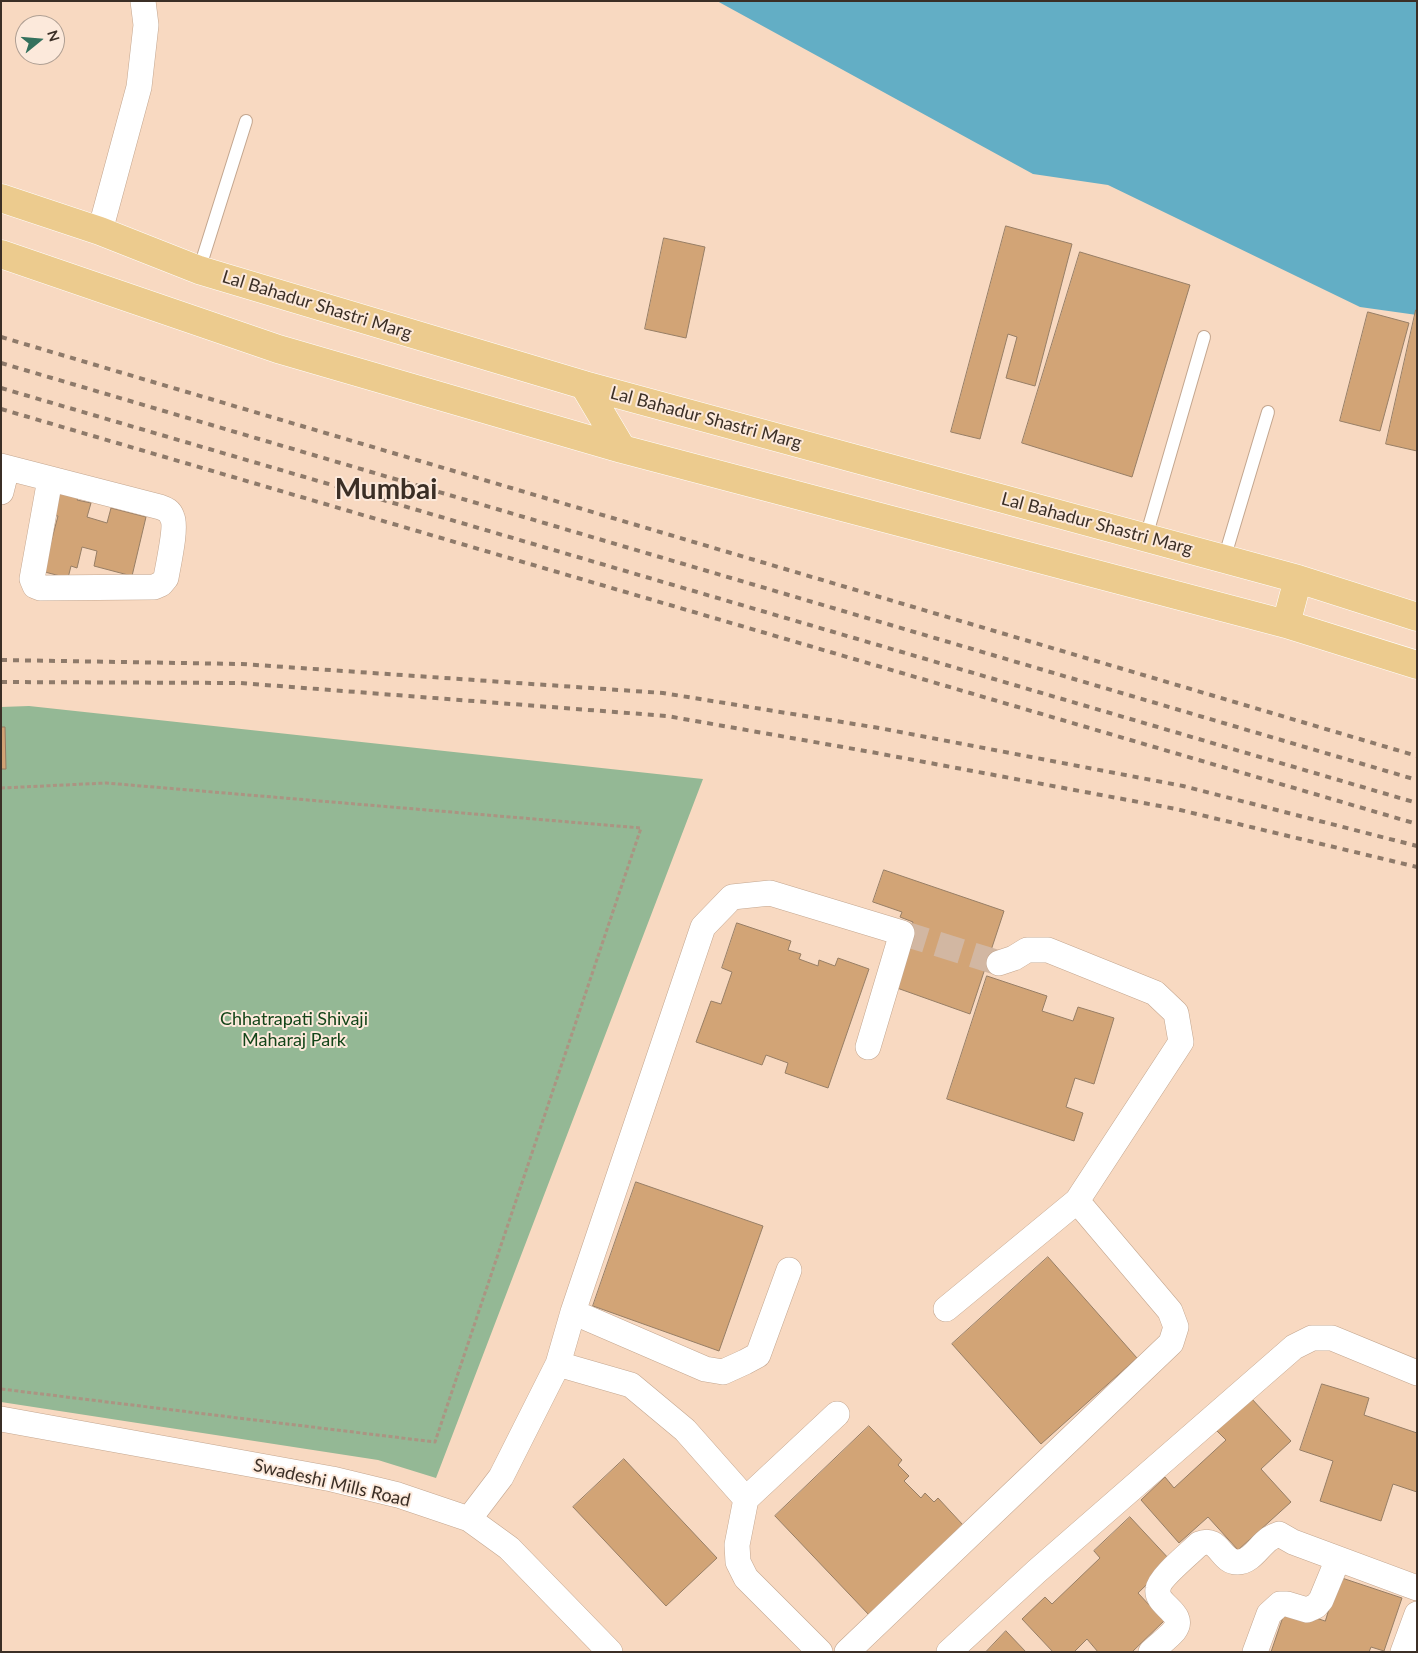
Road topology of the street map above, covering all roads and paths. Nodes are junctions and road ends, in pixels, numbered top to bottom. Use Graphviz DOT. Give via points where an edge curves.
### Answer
graph roads {
  1 [pos="143,1"];
  2 [pos="246,121"];
  3 [pos="1,198"];
  4 [pos="100,231"];
  5 [pos="1,254"];
  6 [pos="199,270"];
  7 [pos="1204,337"];
  8 [pos="584,385"];
  9 [pos="1268,412"];
  10 [pos="622,449"];
  11 [pos="4,467"];
  12 [pos="50,479"];
  13 [pos="1,492"];
  14 [pos="1146,538"];
  15 [pos="1224,559"];
  16 [pos="1298,579"];
  17 [pos="1417,617"];
  18 [pos="1286,624"];
  19 [pos="1417,665"];
  20 [pos="1,788"];
  21 [pos="999,963"];
  22 [pos="868,1047"];
  23 [pos="1077,1201"];
  24 [pos="789,1270"];
  25 [pos="946,1309"];
  26 [pos="573,1312"];
  27 [pos="558,1364"];
  28 [pos="1417,1373"];
  29 [pos="1,1389"];
  30 [pos="837,1414"];
  31 [pos="1,1419"];
  32 [pos="746,1499"];
  33 [pos="469,1520"];
  34 [pos="1338,1559"];
  35 [pos="1417,1588"];
  36 [pos="1417,1614"];
  37 [pos="610,1652"];
  38 [pos="820,1652"];
  39 [pos="847,1652"];
  40 [pos="949,1652"];
  41 [pos="1151,1652"];
  42 [pos="1255,1652"];
  43 [pos="1403,1652"];
  1 -- 4 [label="street" via="146,25 140,87"];
  2 -- 6 [label="lane"];
  3 -- 4 [label="main road, Lal Bahadur Shastri Marg"];
  4 -- 6 [label="main road, Lal Bahadur Shastri Marg"];
  5 -- 10 [label="main road" via="278,349"];
  6 -- 8 [label="main road, Lal Bahadur Shastri Marg"];
  7 -- 14 [label="lane"];
  8 -- 10 [label="main road"];
  8 -- 14 [label="main road, Lal Bahadur Shastri Marg"];
  9 -- 15 [label="lane"];
  10 -- 18 [label="main road"];
  11 -- 12 [label="street"];
  11 -- 13 [label="street"];
  12 -- 12 [label="street" via="168,510 174,518 174,528 166,578 161,584 135,588 35,586 32,579"];
  14 -- 15 [label="main road, Lal Bahadur Shastri Marg"];
  15 -- 16 [label="main road, Lal Bahadur Shastri Marg"];
  16 -- 17 [label="main road, Lal Bahadur Shastri Marg"];
  16 -- 18 [label="main road"];
  18 -- 19 [label="main road"];
  20 -- 29 [label="path" via="106,782 641,828 435,1442"];
  21 -- 23 [label="street" via="1027,950 1048,950 1155,993 1176,1013 1181,1042"];
  22 -- 26 [label="street" via="902,933 770,893 732,897 703,927"];
  23 -- 25 [label="street"];
  23 -- 39 [label="street" via="1170,1311 1176,1327 1171,1343"];
  24 -- 26 [label="street" via="758,1355 723,1372 705,1369"];
  26 -- 27 [label="street"];
  27 -- 32 [label="street" via="631,1385 685,1430"];
  27 -- 33 [label="street" via="501,1477"];
  28 -- 40 [label="street" via="1332,1338 1312,1338 1294,1347 1037,1570"];
  30 -- 32 [label="street"];
  31 -- 33 [label="street, Swadeshi Mills Road" via="332,1479 398,1495"];
  32 -- 38 [label="street" via="737,1545 738,1562 746,1578"];
  33 -- 37 [label="street, Swadeshi Mills Road" via="509,1548"];
  34 -- 35 [label="street"];
  34 -- 41 [label="street" via="1279,1534 1248,1559 1238,1562 1230,1560 1212,1543 1199,1544 1160,1581 1157,1591 1160,1599 1176,1615 1177,1623"];
  34 -- 42 [label="street" via="1316,1606 1306,1610 1280,1604 1269,1614"];
  36 -- 43 [label="street"];
}
